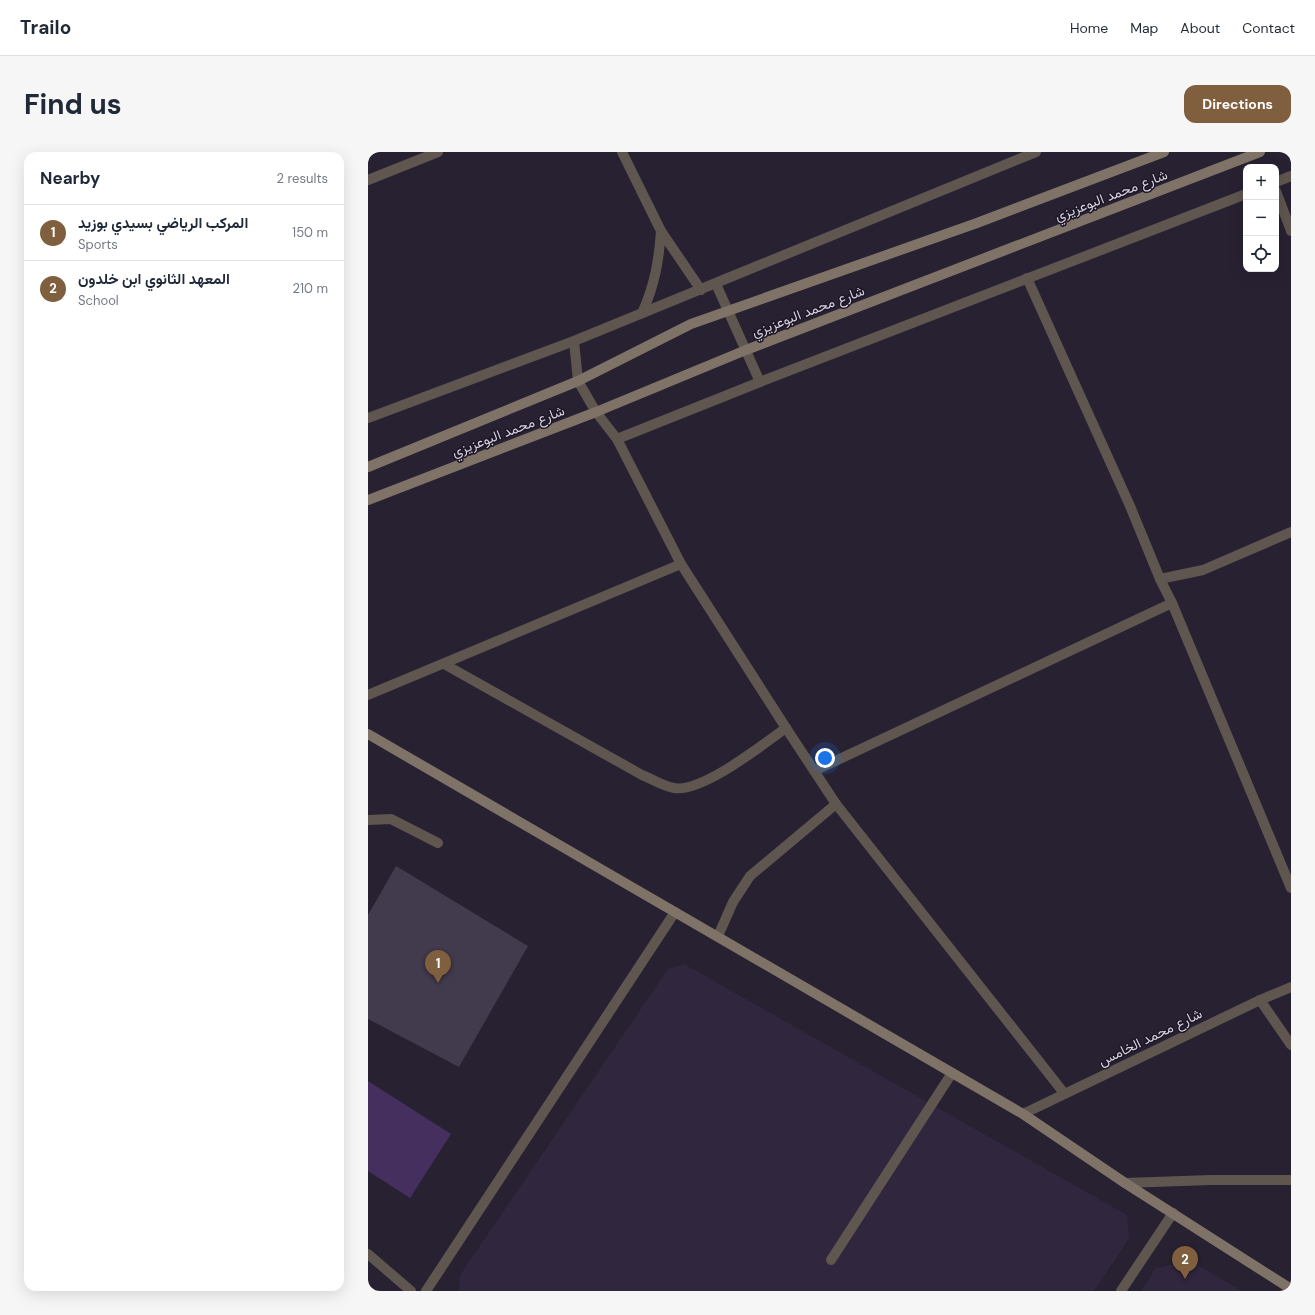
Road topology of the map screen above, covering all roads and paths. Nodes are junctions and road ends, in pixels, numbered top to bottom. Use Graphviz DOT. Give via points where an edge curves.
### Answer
graph roads {
  1 [pos="438,152"];
  2 [pos="622,152"];
  3 [pos="1036,152"];
  4 [pos="1164,152"];
  5 [pos="1260,152"];
  6 [pos="1014,156"];
  7 [pos="1291,176"];
  8 [pos="368,180"];
  9 [pos="1279,181"];
  10 [pos="1243,195"];
  11 [pos="1279,199"];
  12 [pos="661,231"];
  13 [pos="1291,231"];
  14 [pos="1027,278"];
  15 [pos="716,284"];
  16 [pos="701,290"];
  17 [pos="643,311"];
  18 [pos="727,311"];
  19 [pos="574,341"];
  20 [pos="746,350"];
  21 [pos="578,381"];
  22 [pos="760,382"];
  23 [pos="596,412"];
  24 [pos="368,418"];
  25 [pos="617,439"];
  26 [pos="368,467"];
  27 [pos="368,500"];
  28 [pos="1291,532"];
  29 [pos="681,564"];
  30 [pos="1160,579"];
  31 [pos="1172,603"];
  32 [pos="444,664"];
  33 [pos="368,695"];
  34 [pos="786,728"];
  35 [pos="368,734"];
  36 [pos="814,771"];
  37 [pos="836,804"];
  38 [pos="368,820"];
  39 [pos="438,843"];
  40 [pos="1291,888"];
  41 [pos="676,912"];
  42 [pos="718,936"];
  43 [pos="1291,987"];
  44 [pos="1260,1000"];
  45 [pos="1291,1045"];
  46 [pos="952,1073"];
  47 [pos="1064,1093"];
  48 [pos="1023,1114"];
  49 [pos="1291,1180"];
  50 [pos="1125,1183"];
  51 [pos="1173,1213"];
  52 [pos="368,1254"];
  53 [pos="831,1260"];
  54 [pos="1291,1289"];
  55 [pos="411,1291"];
  56 [pos="426,1291"];
  57 [pos="1121,1291"];
  1 -- 8 [label="street"];
  2 -- 12 [label="street"];
  3 -- 6 [label="street"];
  4 -- 18 [label="main road, شارع محمد البوعزيزي" via="977,223"];
  5 -- 20 [label="main road, شارع محمد البوعزيزي"];
  6 -- 15 [label="street"];
  7 -- 9 [label="street"];
  10 -- 14 [label="street"];
  11 -- 13 [label="street"];
  12 -- 16 [label="street"];
  12 -- 17 [label="street" via="652,290"];
  14 -- 22 [label="street"];
  14 -- 30 [label="street"];
  15 -- 16 [label="street"];
  15 -- 18 [label="street"];
  16 -- 17 [label="street"];
  17 -- 19 [label="street"];
  18 -- 20 [label="street"];
  18 -- 21 [label="main road, شارع محمد البوعزيزي" via="691,324"];
  19 -- 21 [label="street"];
  19 -- 24 [label="street"];
  20 -- 22 [label="street"];
  20 -- 23 [label="main road, شارع محمد البوعزيزي"];
  21 -- 23 [label="street"];
  21 -- 26 [label="main road, شارع محمد البوعزيزي"];
  22 -- 25 [label="street"];
  23 -- 25 [label="street"];
  23 -- 27 [label="main road, شارع محمد البوعزيزي"];
  25 -- 29 [label="street"];
  28 -- 30 [label="street" via="1203,570"];
  29 -- 32 [label="street"];
  29 -- 34 [label="street"];
  30 -- 31 [label="street"];
  31 -- 36 [label="street"];
  31 -- 40 [label="street"];
  32 -- 33 [label="street"];
  32 -- 34 [label="street" via="642,775 673,788 694,786 727,769"];
  34 -- 36 [label="street"];
  35 -- 41 [label="main road"];
  36 -- 37 [label="street"];
  37 -- 42 [label="street" via="750,876 732,902"];
  37 -- 47 [label="street"];
  38 -- 39 [label="street" via="391,819"];
  41 -- 42 [label="main road"];
  41 -- 56 [label="street"];
  42 -- 46 [label="main road"];
  43 -- 44 [label="street, شارع محمد الخامس"];
  44 -- 45 [label="street"];
  44 -- 47 [label="street, شارع محمد الخامس"];
  46 -- 48 [label="main road"];
  46 -- 53 [label="street"];
  47 -- 48 [label="street, شارع محمد الخامس"];
  48 -- 50 [label="main road"];
  49 -- 50 [label="street"];
  50 -- 51 [label="main road"];
  51 -- 54 [label="main road"];
  51 -- 57 [label="street"];
  52 -- 55 [label="street"];
}
